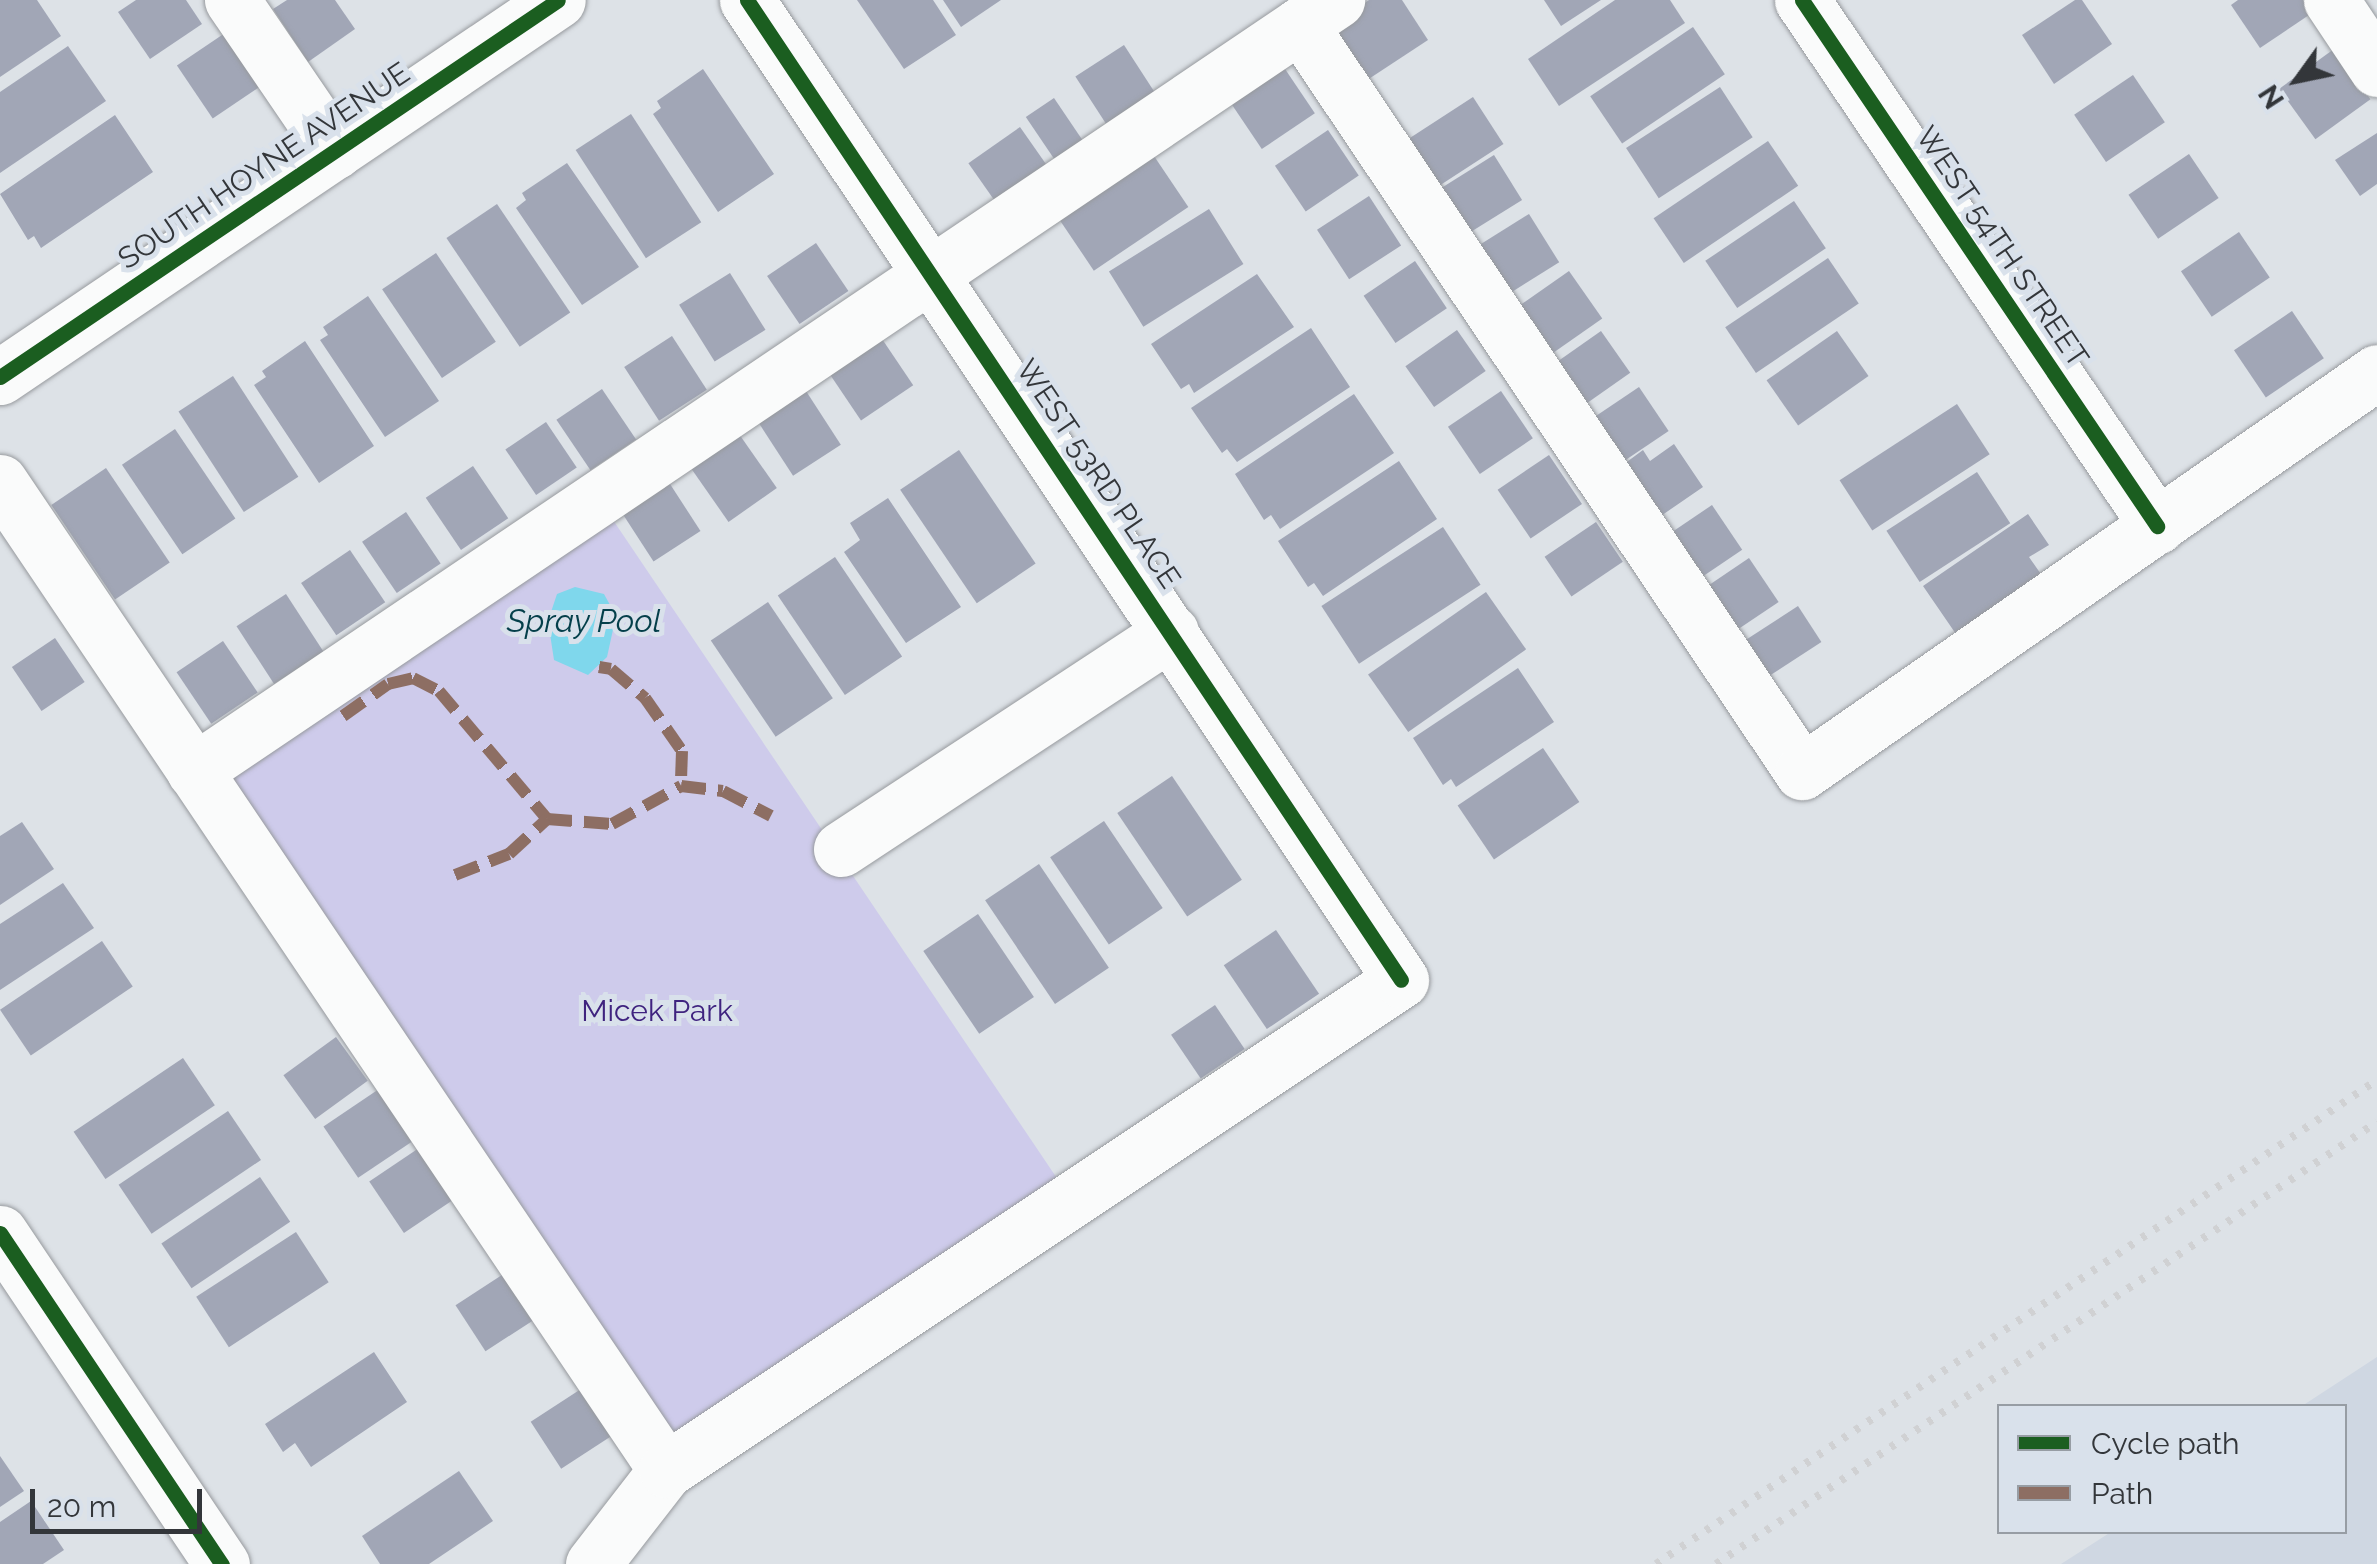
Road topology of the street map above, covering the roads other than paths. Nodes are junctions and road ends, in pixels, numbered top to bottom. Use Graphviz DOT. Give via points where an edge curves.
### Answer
graph roads {
  1 [pos="232,0"];
  2 [pos="558,0"];
  3 [pos="747,0"];
  4 [pos="1802,0"];
  5 [pos="2331,0"];
  6 [pos="1319,13"];
  7 [pos="2377,69"];
  8 [pos="335,151"];
  9 [pos="931,274"];
  10 [pos="2377,372"];
  11 [pos="0,377"];
  12 [pos="0,482"];
  13 [pos="2157,526"];
  14 [pos="1170,632"];
  15 [pos="194,771"];
  16 [pos="840,850"];
  17 [pos="0,1233"];
  18 [pos="666,1470"];
  19 [pos="222,1564"];
  20 [pos="593,1564"];
  1 -- 8 [label="street"];
  2 -- 8 [label="street, SOUTH HOYNE AVENUE"];
  3 -- 9 [label="street, WEST 53RD PLACE"];
  4 -- 13 [label="street, WEST 54TH STREET"];
  5 -- 7 [label="street"];
  6 -- 9 [label="street"];
  6 -- 13 [label="street" via="1802,772"];
  8 -- 11 [label="street, SOUTH HOYNE AVENUE"];
  9 -- 14 [label="street, WEST 53RD PLACE"];
  9 -- 15 [label="street"];
  10 -- 13 [label="street"];
  12 -- 15 [label="street"];
  14 -- 16 [label="street"];
  14 -- 18 [label="street, WEST 53RD PLACE" via="1402,980"];
  15 -- 18 [label="street"];
  17 -- 19 [label="street"];
  18 -- 20 [label="street"];
}
